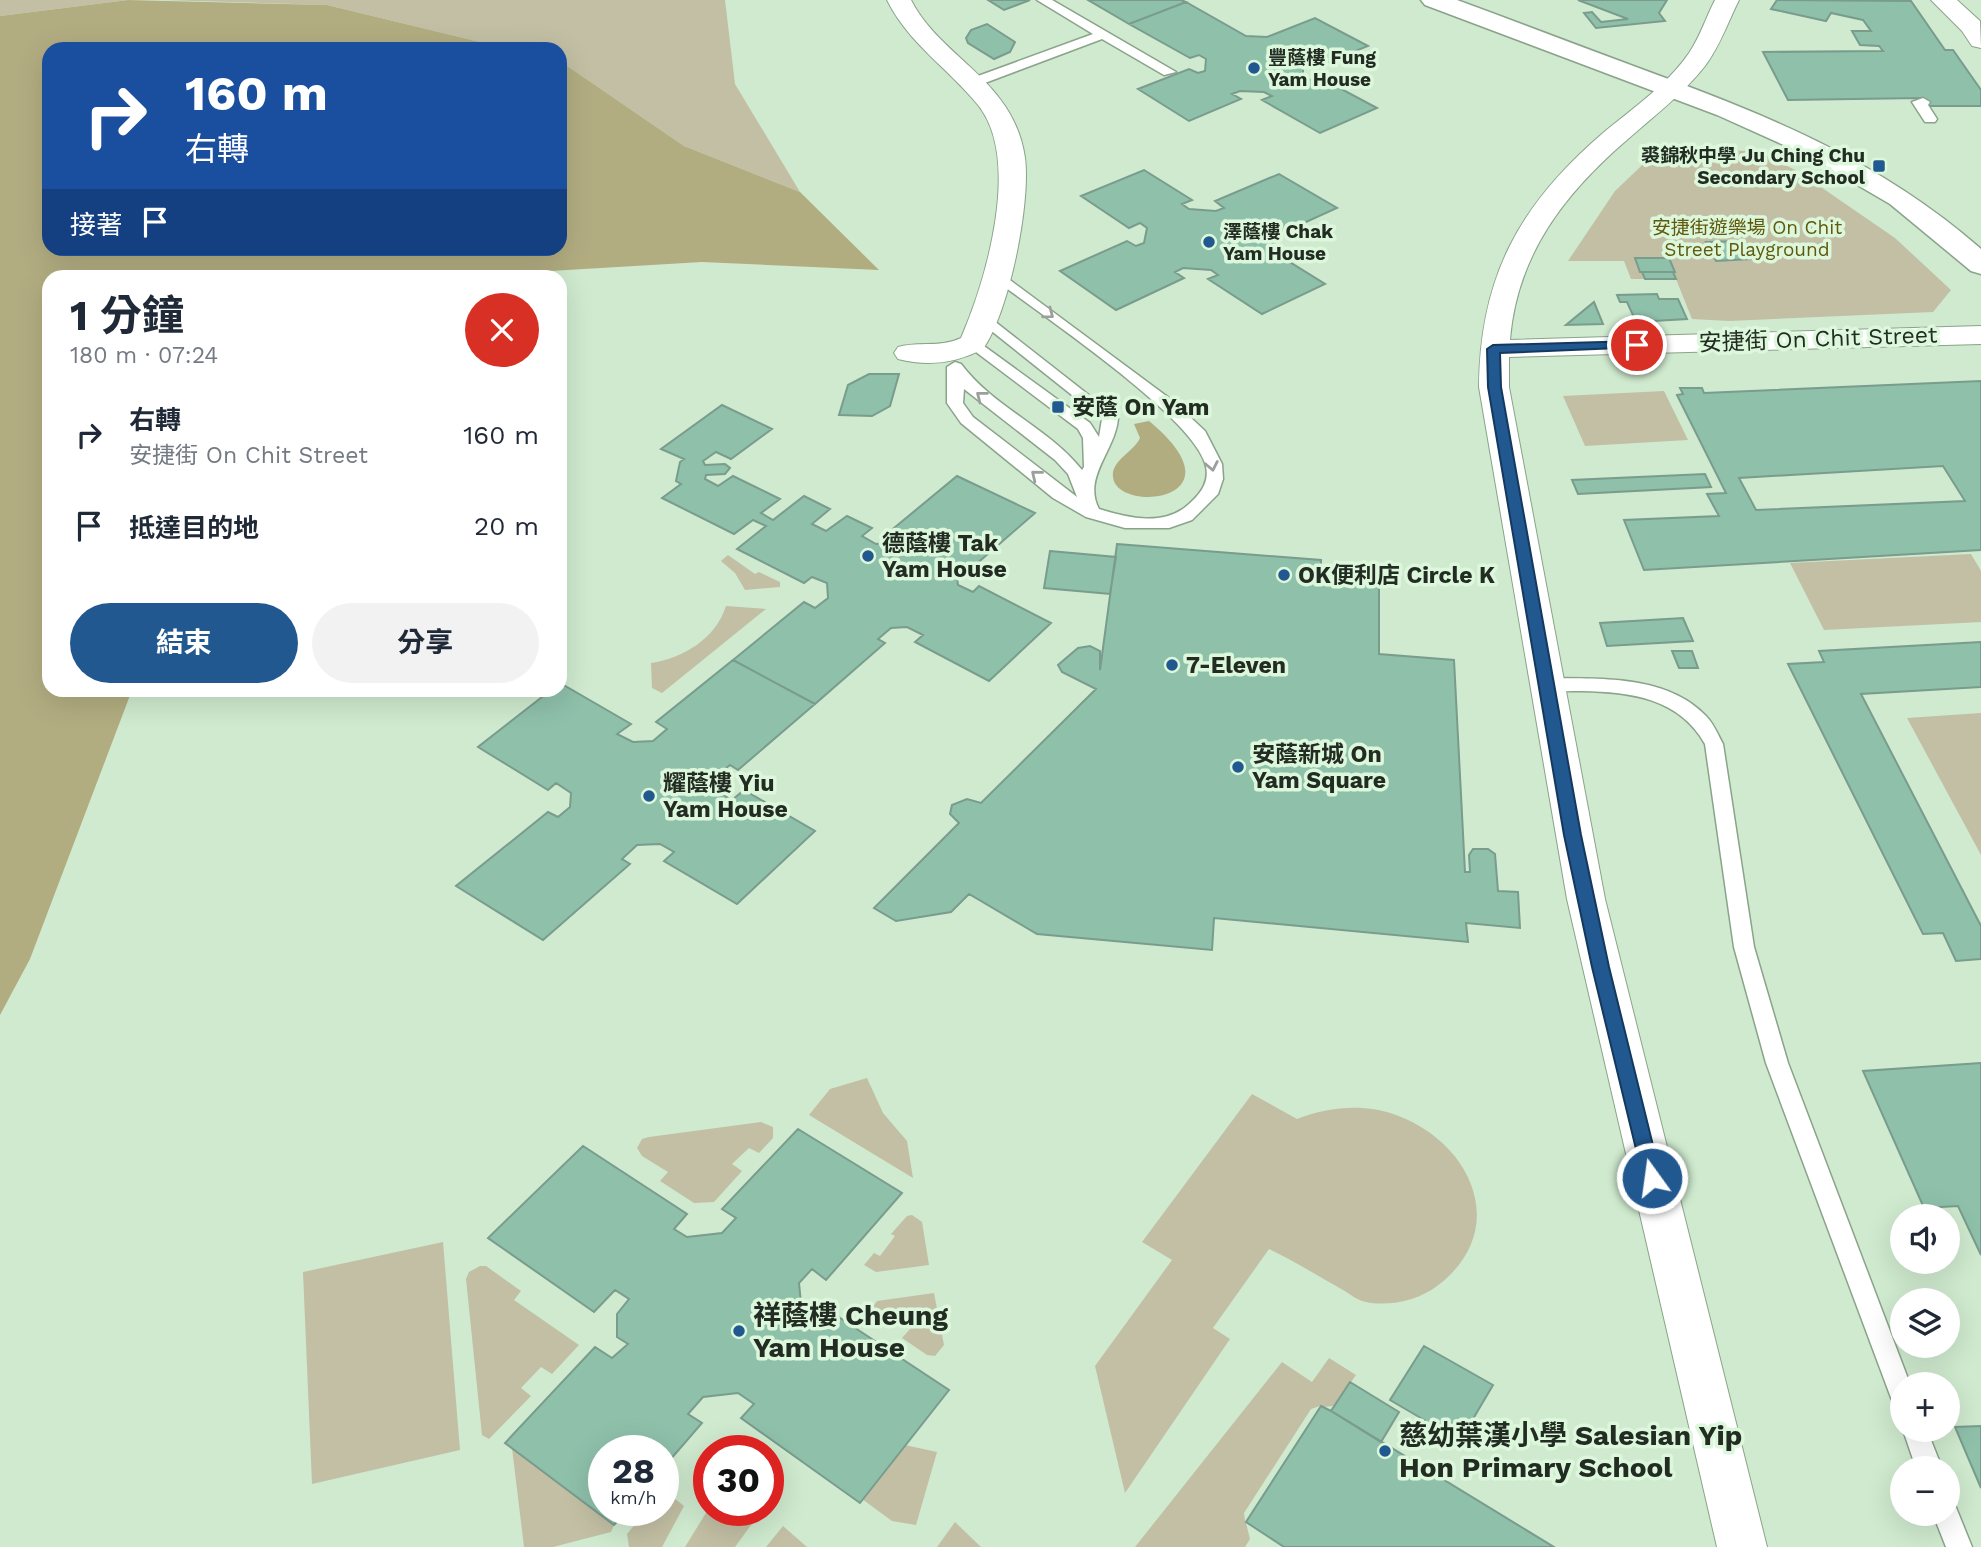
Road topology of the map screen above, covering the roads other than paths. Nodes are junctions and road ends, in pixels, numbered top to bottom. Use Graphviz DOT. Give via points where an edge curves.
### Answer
graph roads {
  1 [pos="899,0"];
  2 [pos="1043,0"];
  3 [pos="1434,0"];
  4 [pos="1727,0"];
  5 [pos="1943,0"];
  6 [pos="1102,34"];
  7 [pos="1981,41"];
  8 [pos="1169,72"];
  9 [pos="972,83"];
  10 [pos="1669,87"];
  11 [pos="1923,102"];
  12 [pos="1930,119"];
  13 [pos="1981,265"];
  14 [pos="995,273"];
  15 [pos="1981,335"];
  16 [pos="966,346"];
  17 [pos="1493,349"];
  18 [pos="909,353"];
  19 [pos="1090,467"];
  20 [pos="1084,490"];
  21 [pos="1092,513"];
  22 [pos="1545,684"];
  23 [pos="1893,1372"];
  24 [pos="1951,1526"];
  25 [pos="1742,1547"];
  26 [pos="1959,1547"];
  1 -- 9 [label="street" via="916,28"];
  2 -- 6 [label="lane"];
  3 -- 10 [label="street"];
  4 -- 10 [label="street" via="1699,57"];
  5 -- 7 [label="street"];
  6 -- 8 [label="lane"];
  6 -- 9 [label="lane"];
  9 -- 14 [label="street" via="998,118 1013,164"];
  10 -- 13 [label="street" via="1752,117 1865,174 1916,209"];
  10 -- 17 [label="street" via="1575,173 1525,237 1498,308"];
  11 -- 12 [label="lane" via="1919,103"];
  14 -- 16 [label="street"];
  14 -- 21 [label="lane, one-way" via="1167,404 1199,435 1211,456 1215,479 1210,494 1186,516 1147,525"];
  15 -- 17 [label="street, 安捷街 On Chit Street"];
  16 -- 18 [label="street"];
  16 -- 19 [label="lane" via="1084,426 1093,448"];
  16 -- 19 [label="lane" via="1110,418 1111,430"];
  20 -- 16 [label="lane, one-way" via="1062,458 973,390"];
  21 -- 16 [label="lane, one-way" via="1059,494 967,420 955,403"];
  17 -- 22 [label="street" via="1494,387"];
  19 -- 20 [label="lane"];
  20 -- 21 [label="lane" via="1083,498"];
  22 -- 23 [label="lane" via="1655,695 1695,712 1707,725 1714,744 1744,947 1777,1063"];
  22 -- 25 [label="street" via="1600,967"];
  24 -- 26 [label="lane"];
}
